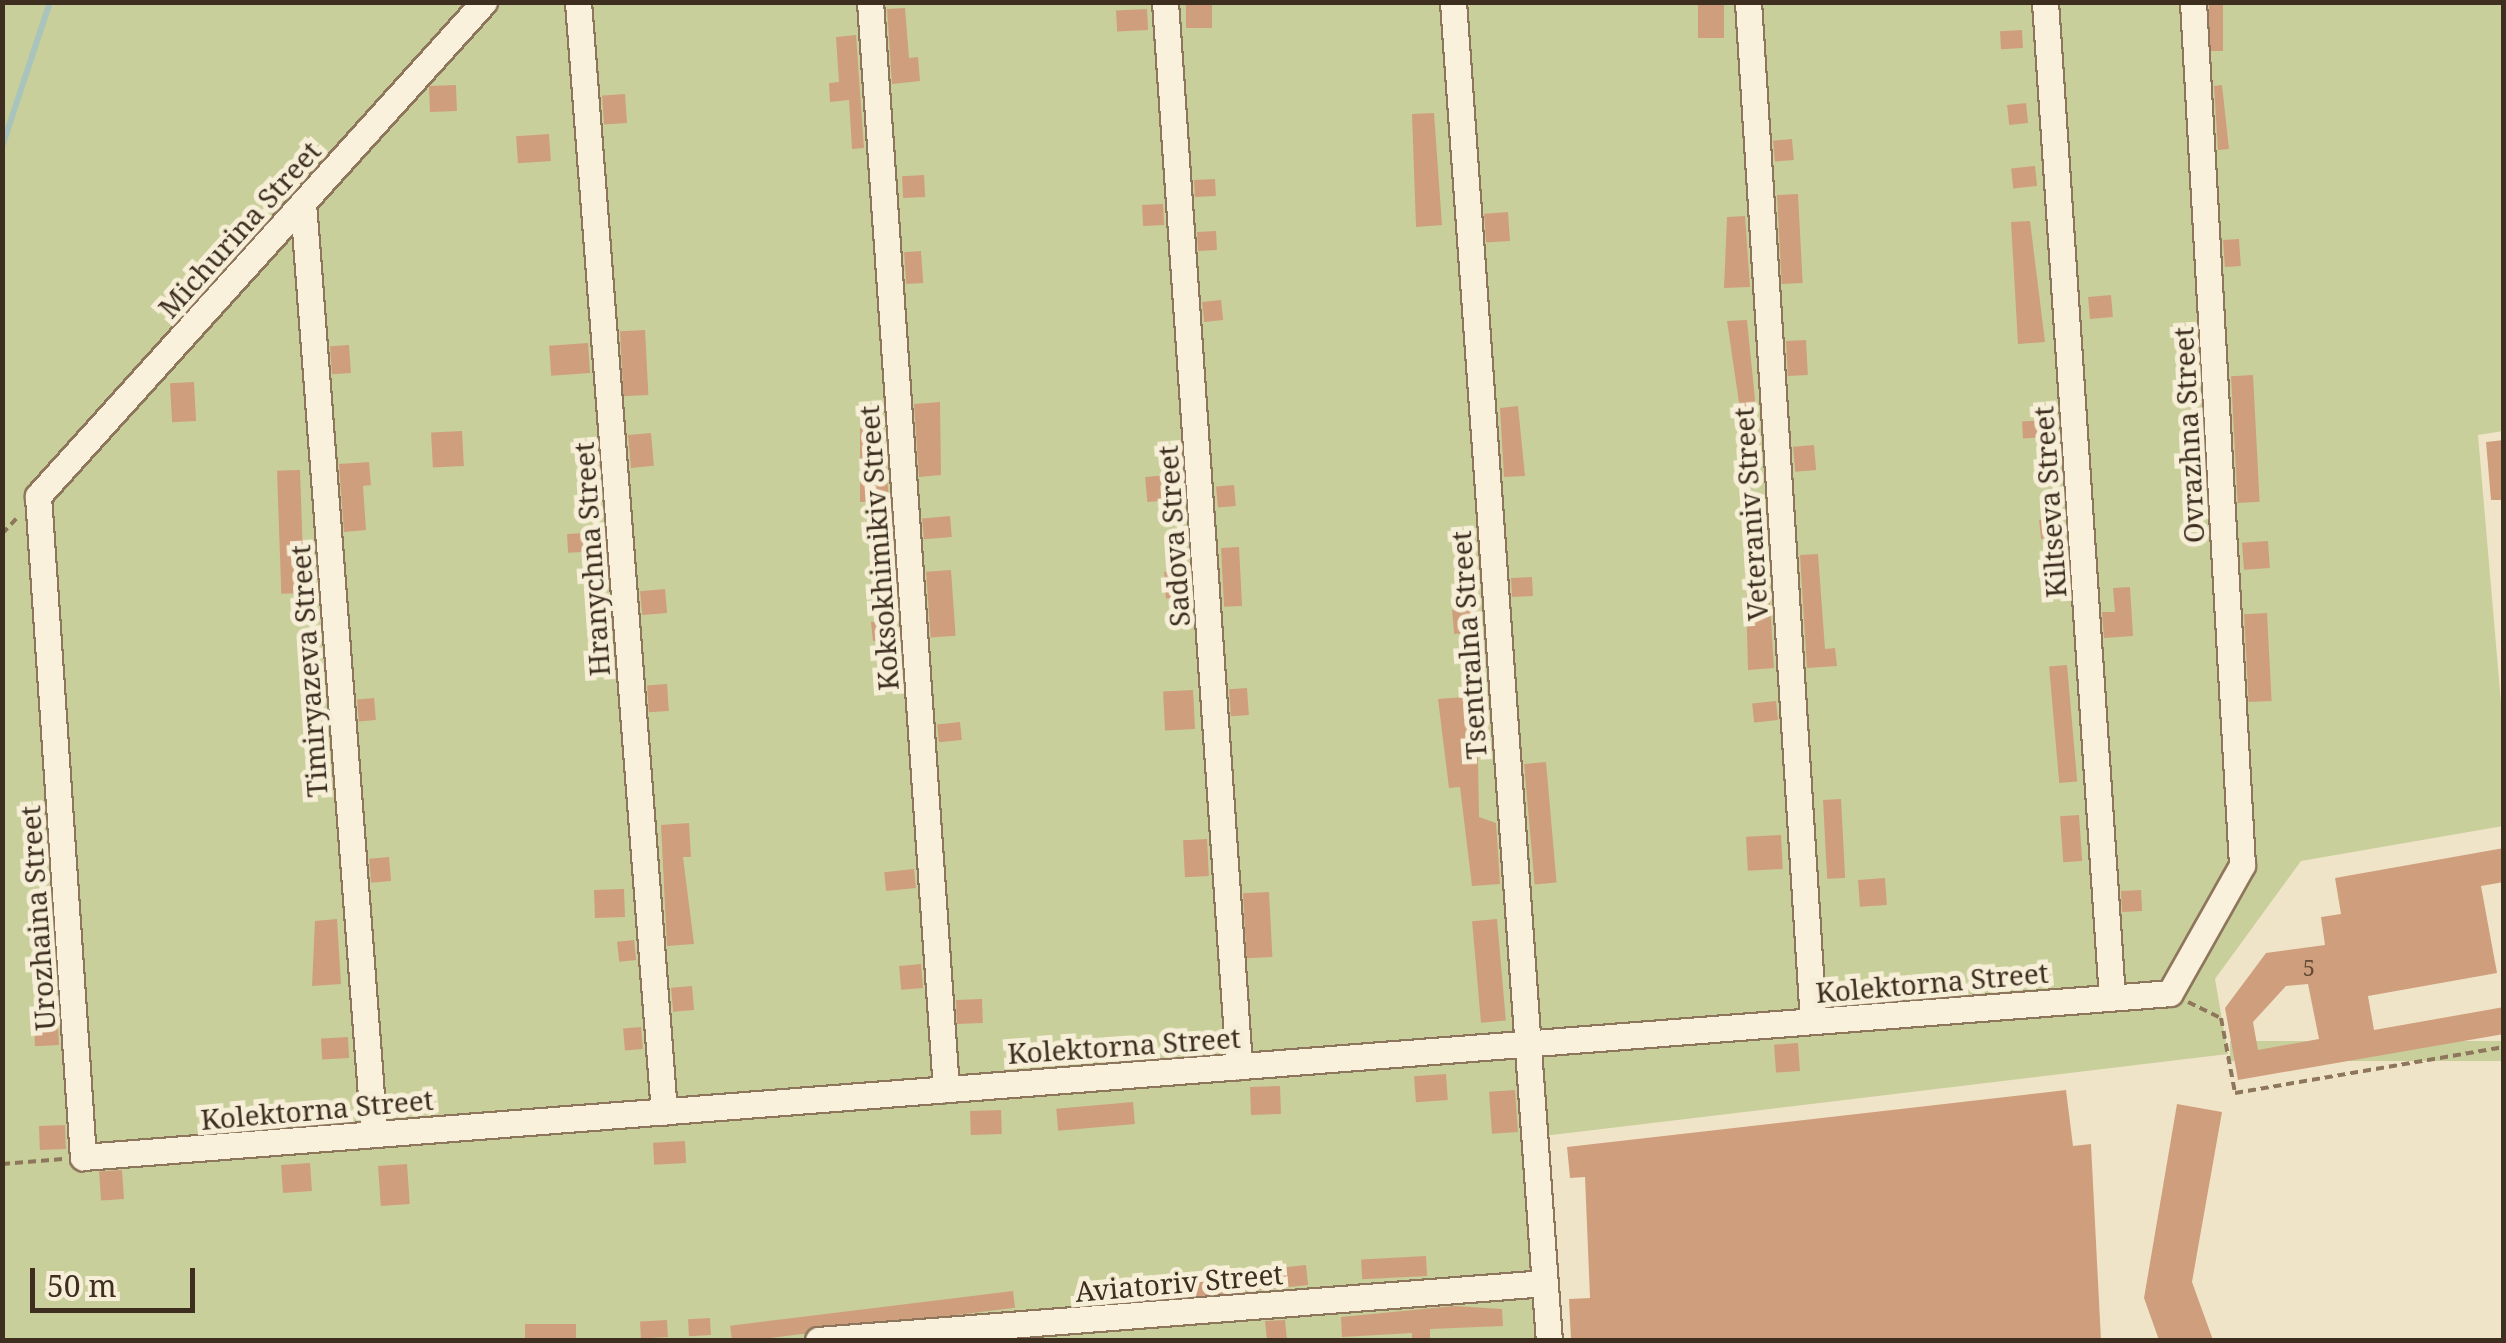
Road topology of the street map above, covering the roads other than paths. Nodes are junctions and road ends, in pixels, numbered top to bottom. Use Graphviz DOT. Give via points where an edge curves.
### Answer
graph roads {
  1 [pos="484,2"];
  2 [pos="578,2"];
  3 [pos="870,2"];
  4 [pos="1166,2"];
  5 [pos="1453,2"];
  6 [pos="1748,2"];
  7 [pos="2045,2"];
  8 [pos="2194,2"];
  9 [pos="302,203"];
  10 [pos="38,496"];
  11 [pos="2170,993"];
  12 [pos="2112,998"];
  13 [pos="1813,1021"];
  14 [pos="1527,1044"];
  15 [pos="1240,1066"];
  16 [pos="946,1089"];
  17 [pos="664,1112"];
  18 [pos="374,1134"];
  19 [pos="83,1158"];
  20 [pos="1545,1283"];
  21 [pos="818,1340"];
  22 [pos="1549,1340"];
  1 -- 9 [label="lane, Michurina Street"];
  2 -- 17 [label="lane, Hranychna Street"];
  3 -- 16 [label="lane, Koksokhimikiv Street"];
  4 -- 15 [label="lane, Sadova Street"];
  5 -- 14 [label="lane, Tsentralna Street"];
  6 -- 13 [label="lane, Veteraniv Street"];
  7 -- 12 [label="lane, Kiltseva Street"];
  8 -- 11 [label="lane, Ovrazhna Street" via="2242,865"];
  9 -- 10 [label="lane, Michurina Street"];
  9 -- 18 [label="lane, Timiryazeva Street"];
  10 -- 19 [label="lane, Urozhaina Street"];
  11 -- 12 [label="lane, Kolektorna Street"];
  12 -- 13 [label="lane, Kolektorna Street"];
  13 -- 14 [label="lane, Kolektorna Street"];
  14 -- 15 [label="lane, Kolektorna Street"];
  14 -- 20 [label="lane, Tsentralna Street"];
  15 -- 16 [label="lane, Kolektorna Street"];
  16 -- 17 [label="lane, Kolektorna Street"];
  17 -- 18 [label="lane, Kolektorna Street"];
  18 -- 19 [label="lane, Kolektorna Street"];
  20 -- 21 [label="lane, Aviatoriv Street"];
  20 -- 22 [label="lane, Tsentralna Street"];
}
